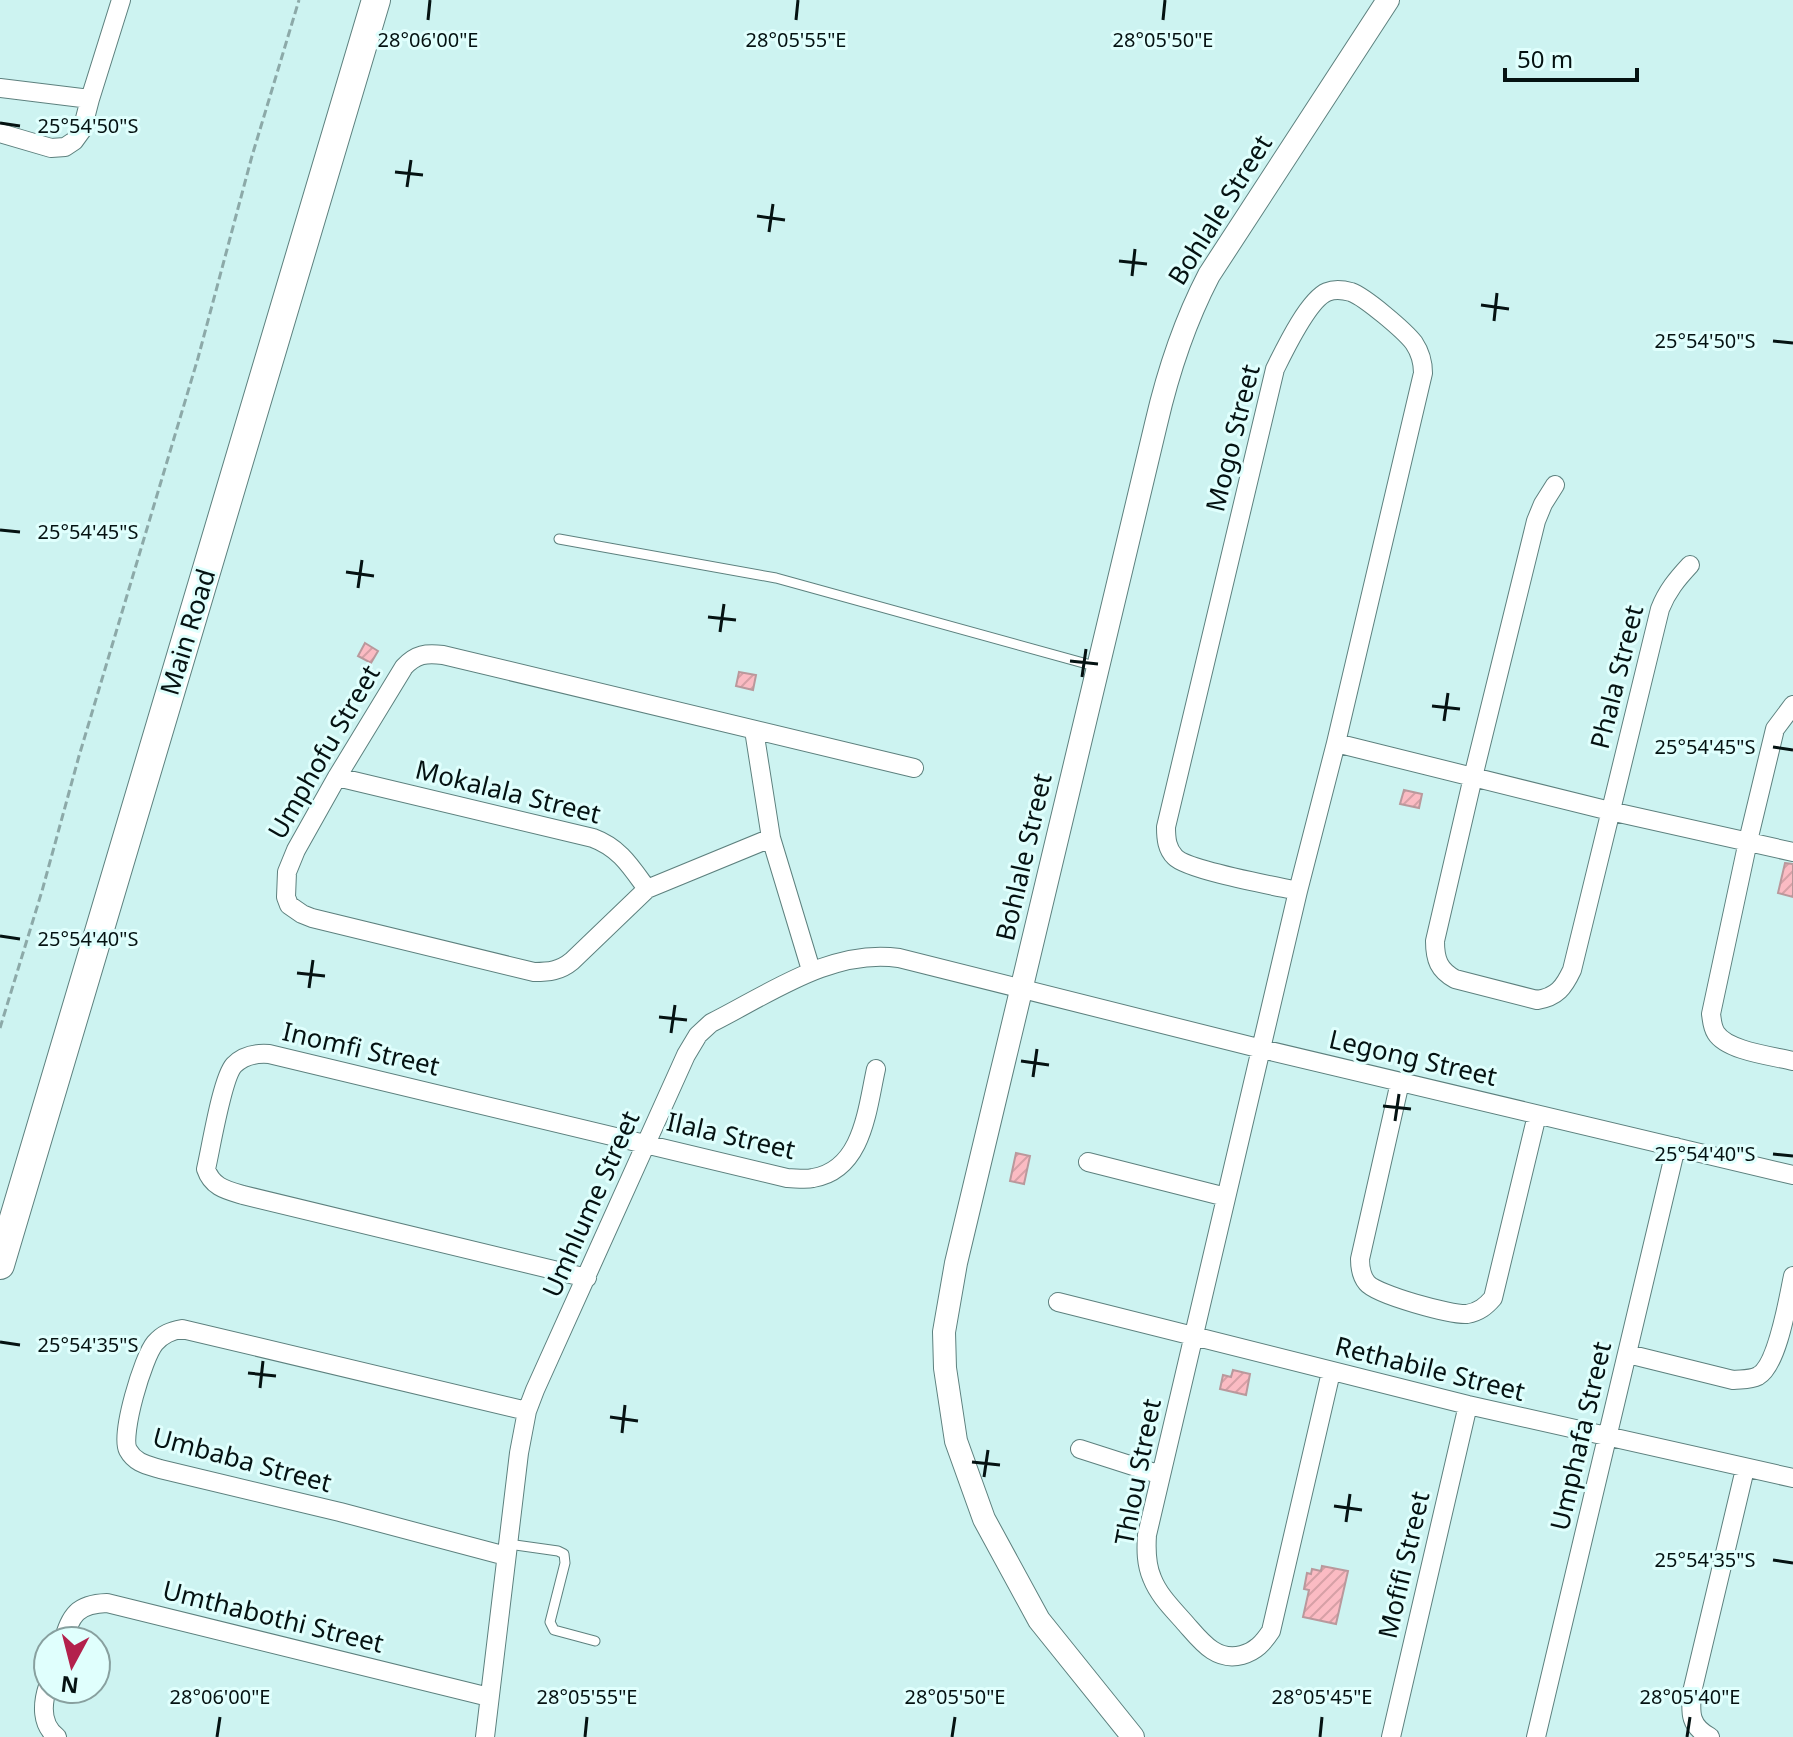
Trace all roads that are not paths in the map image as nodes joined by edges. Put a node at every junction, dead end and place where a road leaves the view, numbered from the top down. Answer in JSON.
{"nodes":[{"id":1,"x":121,"y":0,"type":"edge"},
{"id":2,"x":376,"y":0,"type":"edge"},
{"id":3,"x":1388,"y":0,"type":"edge"},
{"id":4,"x":0,"y":88,"type":"edge"},
{"id":5,"x":90,"y":99,"type":"junction"},
{"id":6,"x":0,"y":133,"type":"edge"},
{"id":7,"x":1555,"y":485,"type":"dead end"},
{"id":8,"x":559,"y":539,"type":"dead end"},
{"id":9,"x":1690,"y":565,"type":"dead end"},
{"id":10,"x":1098,"y":667,"type":"junction"},
{"id":11,"x":1793,"y":705,"type":"edge"},
{"id":12,"x":754,"y":730,"type":"junction"},
{"id":13,"x":1336,"y":743,"type":"junction"},
{"id":14,"x":914,"y":768,"type":"dead end"},
{"id":15,"x":337,"y":777,"type":"junction"},
{"id":16,"x":1473,"y":777,"type":"junction"},
{"id":17,"x":1610,"y":811,"type":"junction"},
{"id":18,"x":771,"y":838,"type":"junction"},
{"id":19,"x":1748,"y":841,"type":"junction"},
{"id":20,"x":1793,"y":852,"type":"edge"},
{"id":21,"x":647,"y":889,"type":"junction"},
{"id":22,"x":1298,"y":891,"type":"junction"},
{"id":23,"x":811,"y":970,"type":"junction"},
{"id":24,"x":1021,"y":989,"type":"junction"},
{"id":25,"x":1262,"y":1049,"type":"junction"},
{"id":26,"x":1793,"y":1061,"type":"edge"},
{"id":27,"x":876,"y":1069,"type":"dead end"},
{"id":28,"x":1400,"y":1082,"type":"junction"},
{"id":29,"x":1537,"y":1115,"type":"junction"},
{"id":30,"x":647,"y":1144,"type":"junction"},
{"id":31,"x":1676,"y":1147,"type":"junction"},
{"id":32,"x":1088,"y":1162,"type":"dead end"},
{"id":33,"x":1793,"y":1175,"type":"edge"},
{"id":34,"x":1226,"y":1197,"type":"junction"},
{"id":35,"x":0,"y":1265,"type":"edge"},
{"id":36,"x":1793,"y":1276,"type":"edge"},
{"id":37,"x":587,"y":1278,"type":"junction"},
{"id":38,"x":1058,"y":1302,"type":"dead end"},
{"id":39,"x":1194,"y":1337,"type":"junction"},
{"id":40,"x":1628,"y":1354,"type":"junction"},
{"id":41,"x":1331,"y":1372,"type":"junction"},
{"id":42,"x":1468,"y":1405,"type":"junction"},
{"id":43,"x":527,"y":1411,"type":"junction"},
{"id":44,"x":1608,"y":1438,"type":"junction"},
{"id":45,"x":1080,"y":1449,"type":"dead end"},
{"id":46,"x":1745,"y":1469,"type":"junction"},
{"id":47,"x":1161,"y":1475,"type":"junction"},
{"id":48,"x":1793,"y":1478,"type":"edge"},
{"id":49,"x":507,"y":1550,"type":"junction"},
{"id":50,"x":68,"y":1625,"type":"edge"},
{"id":51,"x":595,"y":1641,"type":"dead end"},
{"id":52,"x":489,"y":1697,"type":"junction"},
{"id":53,"x":45,"y":1705,"type":"edge"},
{"id":54,"x":57,"y":1737,"type":"edge"},
{"id":55,"x":485,"y":1737,"type":"edge"},
{"id":56,"x":1133,"y":1737,"type":"edge"},
{"id":57,"x":1391,"y":1737,"type":"edge"},
{"id":58,"x":1536,"y":1737,"type":"edge"},
{"id":59,"x":1710,"y":1737,"type":"edge"}],
"edges":[{"from":1,"to":5,"type":"street"},
{"from":2,"to":35,"type":"main road","name":"Main Road"},
{"from":3,"to":10,"type":"street","name":"Bohlale Street"},
{"from":4,"to":5,"type":"street"},
{"from":5,"to":6,"type":"street"},
{"from":7,"to":16,"type":"street"},
{"from":8,"to":10,"type":"lane"},
{"from":9,"to":17,"type":"street","name":"Phala Street"},
{"from":10,"to":24,"type":"street","name":"Bohlale Street"},
{"from":11,"to":19,"type":"street"},
{"from":12,"to":14,"type":"street","name":"Umphofu Street"},
{"from":12,"to":15,"type":"street","name":"Umphofu Street"},
{"from":12,"to":18,"type":"street"},
{"from":13,"to":16,"type":"street"},
{"from":13,"to":22,"type":"street","name":"Mogo Street"},
{"from":13,"to":22,"type":"street","name":"Mogo Street"},
{"from":15,"to":21,"type":"street","name":"Mokalala Street"},
{"from":15,"to":21,"type":"street","name":"Umphofu Street"},
{"from":16,"to":17,"type":"street"},
{"from":16,"to":17,"type":"street","name":"Phala Street"},
{"from":17,"to":19,"type":"street"},
{"from":18,"to":21,"type":"street","name":"Umphofu Street"},
{"from":18,"to":23,"type":"street"},
{"from":19,"to":20,"type":"street"},
{"from":19,"to":26,"type":"street"},
{"from":22,"to":25,"type":"street","name":"Mogo Street"},
{"from":23,"to":24,"type":"street","name":"Umhlume Street"},
{"from":23,"to":30,"type":"street","name":"Umhlume Street"},
{"from":24,"to":25,"type":"street","name":"Legong Street"},
{"from":24,"to":56,"type":"street","name":"Bohlale Street"},
{"from":25,"to":28,"type":"street","name":"Legong Street"},
{"from":25,"to":34,"type":"street","name":"Thlou Street"},
{"from":27,"to":30,"type":"street","name":"Ilala Street"},
{"from":28,"to":29,"type":"street","name":"Legong Street"},
{"from":28,"to":29,"type":"street"},
{"from":29,"to":31,"type":"street","name":"Legong Street"},
{"from":30,"to":37,"type":"street","name":"Umhlume Street"},
{"from":30,"to":37,"type":"street","name":"Inomfi Street"},
{"from":31,"to":33,"type":"street","name":"Legong Street"},
{"from":31,"to":40,"type":"street","name":"Umphafa Street"},
{"from":32,"to":34,"type":"street"},
{"from":34,"to":39,"type":"street","name":"Thlou Street"},
{"from":36,"to":40,"type":"street"},
{"from":37,"to":43,"type":"street","name":"Umhlume Street"},
{"from":38,"to":39,"type":"street","name":"Rethabile Street"},
{"from":39,"to":41,"type":"street","name":"Rethabile Street"},
{"from":39,"to":47,"type":"street","name":"Thlou Street"},
{"from":40,"to":44,"type":"street","name":"Umphafa Street"},
{"from":41,"to":42,"type":"street","name":"Rethabile Street"},
{"from":41,"to":47,"type":"street","name":"Thlou Street"},
{"from":42,"to":44,"type":"street","name":"Rethabile Street"},
{"from":42,"to":57,"type":"street","name":"Mofifi Street"},
{"from":43,"to":49,"type":"street","name":"Umhlume Street"},
{"from":43,"to":49,"type":"street","name":"Umbaba Street"},
{"from":44,"to":46,"type":"street","name":"Rethabile Street"},
{"from":44,"to":58,"type":"street","name":"Umphafa Street"},
{"from":45,"to":47,"type":"street"},
{"from":46,"to":48,"type":"street","name":"Rethabile Street"},
{"from":46,"to":59,"type":"street"},
{"from":49,"to":51,"type":"lane"},
{"from":49,"to":52,"type":"street","name":"Umhlume Street"},
{"from":50,"to":52,"type":"street","name":"Umthabothi Street"},
{"from":52,"to":55,"type":"street","name":"Umhlume Street"},
{"from":53,"to":54,"type":"street"}]}
